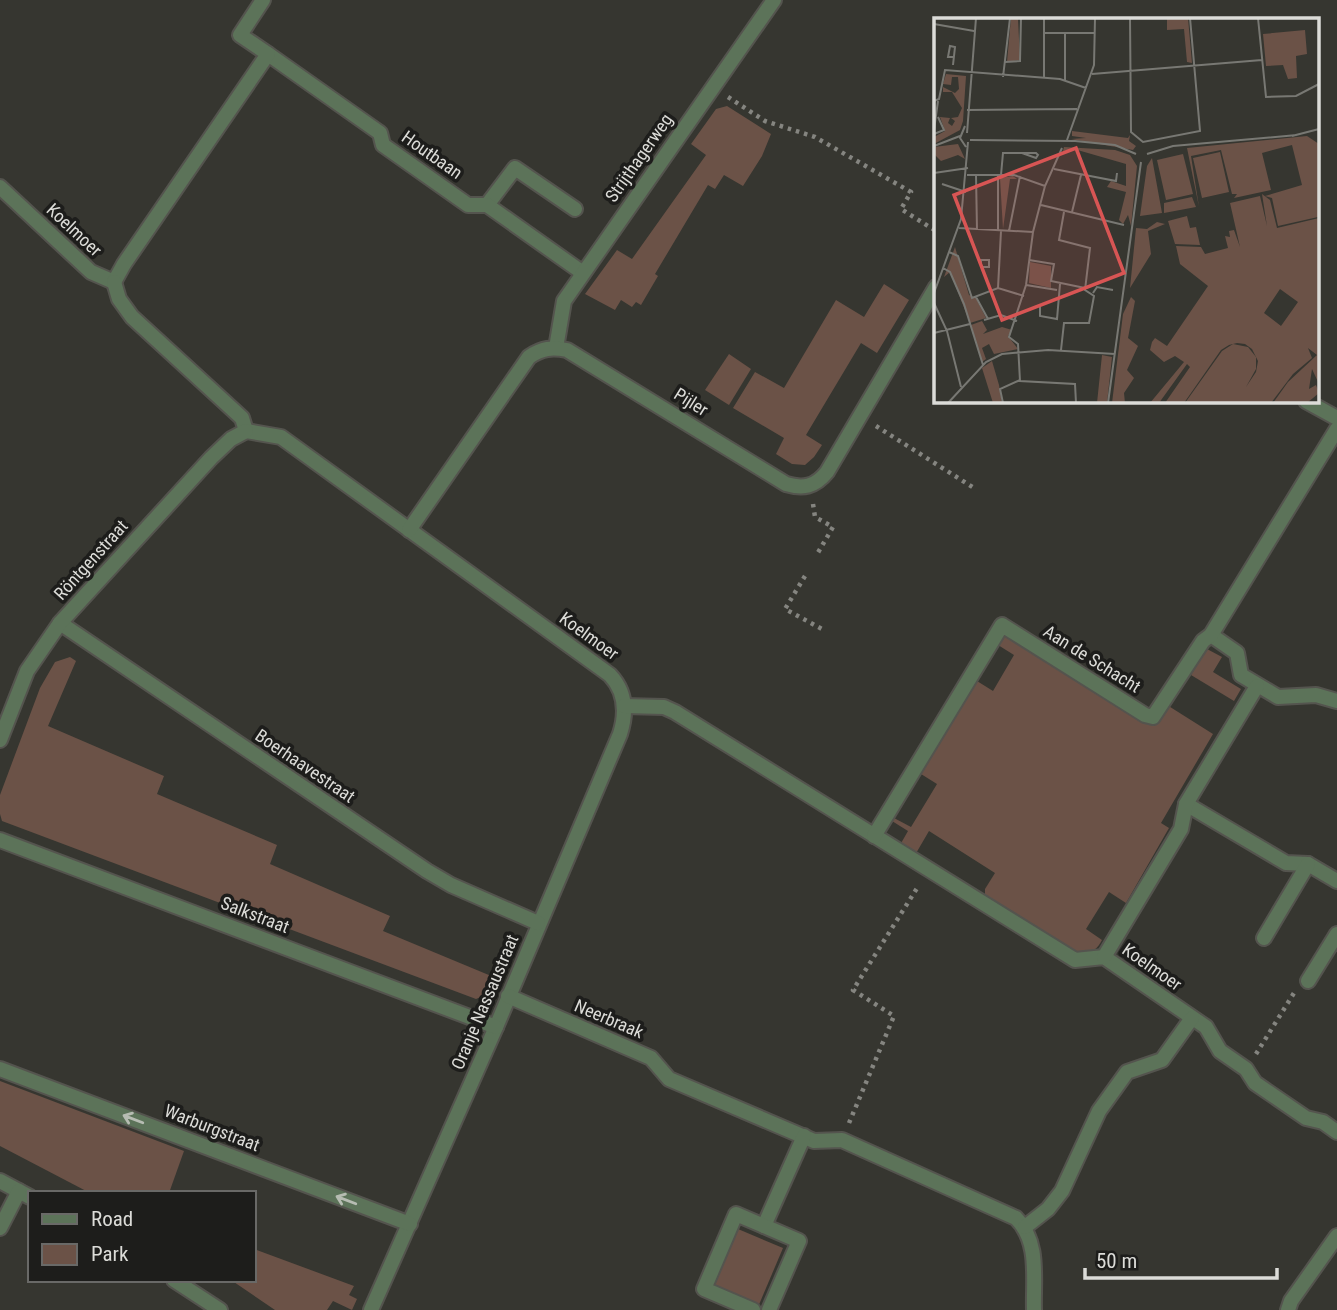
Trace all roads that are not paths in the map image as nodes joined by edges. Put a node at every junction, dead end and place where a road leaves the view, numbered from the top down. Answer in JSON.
{"nodes":[{"id":1,"x":774,"y":0,"type":"edge"},
{"id":2,"x":259,"y":1,"type":"edge"},
{"id":3,"x":268,"y":54,"type":"junction"},
{"id":4,"x":0,"y":187,"type":"edge"},
{"id":5,"x":487,"y":205,"type":"junction"},
{"id":6,"x":575,"y":209,"type":"dead end"},
{"id":7,"x":583,"y":273,"type":"junction"},
{"id":8,"x":114,"y":282,"type":"junction"},
{"id":9,"x":934,"y":290,"type":"edge"},
{"id":10,"x":556,"y":348,"type":"junction"},
{"id":11,"x":1308,"y":402,"type":"edge"},
{"id":12,"x":1337,"y":418,"type":"edge"},
{"id":13,"x":1337,"y":429,"type":"edge"},
{"id":14,"x":246,"y":431,"type":"junction"},
{"id":15,"x":409,"y":530,"type":"junction"},
{"id":16,"x":60,"y":623,"type":"junction"},
{"id":17,"x":1211,"y":635,"type":"junction"},
{"id":18,"x":1258,"y":686,"type":"junction"},
{"id":19,"x":1337,"y":701,"type":"edge"},
{"id":20,"x":624,"y":706,"type":"junction"},
{"id":21,"x":0,"y":740,"type":"edge"},
{"id":22,"x":1186,"y":804,"type":"junction"},
{"id":23,"x":874,"y":836,"type":"junction"},
{"id":24,"x":0,"y":840,"type":"edge"},
{"id":25,"x":1308,"y":864,"type":"junction"},
{"id":26,"x":1337,"y":881,"type":"edge"},
{"id":27,"x":538,"y":923,"type":"junction"},
{"id":28,"x":1337,"y":934,"type":"edge"},
{"id":29,"x":1264,"y":938,"type":"dead end"},
{"id":30,"x":1104,"y":957,"type":"junction"},
{"id":31,"x":1308,"y":981,"type":"road end"},
{"id":32,"x":508,"y":996,"type":"junction"},
{"id":33,"x":1192,"y":1018,"type":"junction"},
{"id":34,"x":496,"y":1027,"type":"junction"},
{"id":35,"x":0,"y":1069,"type":"edge"},
{"id":36,"x":1337,"y":1132,"type":"edge"},
{"id":37,"x":804,"y":1136,"type":"junction"},
{"id":38,"x":0,"y":1181,"type":"edge"},
{"id":39,"x":24,"y":1194,"type":"edge"},
{"id":40,"x":410,"y":1224,"type":"junction"},
{"id":41,"x":764,"y":1226,"type":"junction"},
{"id":42,"x":1025,"y":1227,"type":"junction"},
{"id":43,"x":0,"y":1228,"type":"edge"},
{"id":44,"x":1337,"y":1236,"type":"edge"},
{"id":45,"x":177,"y":1282,"type":"edge"},
{"id":46,"x":220,"y":1310,"type":"edge"},
{"id":47,"x":371,"y":1310,"type":"edge"},
{"id":48,"x":753,"y":1310,"type":"edge"},
{"id":49,"x":769,"y":1310,"type":"edge"},
{"id":50,"x":1034,"y":1310,"type":"edge"},
{"id":51,"x":1288,"y":1310,"type":"edge"}],
"edges":[{"from":1,"to":7,"type":"street","name":"Strijthagerweg"},
{"from":2,"to":3,"type":"street","name":"Houtbaan"},
{"from":3,"to":5,"type":"street","name":"Houtbaan"},
{"from":3,"to":8,"type":"street"},
{"from":4,"to":8,"type":"street","name":"Koelmoer"},
{"from":5,"to":6,"type":"street"},
{"from":5,"to":7,"type":"street","name":"Houtbaan"},
{"from":7,"to":10,"type":"street","name":"Strijthagerweg"},
{"from":8,"to":14,"type":"street"},
{"from":9,"to":10,"type":"street","name":"Pijler"},
{"from":10,"to":15,"type":"street"},
{"from":11,"to":12,"type":"street"},
{"from":13,"to":17,"type":"street","name":"Aan de Schacht"},
{"from":14,"to":15,"type":"street","name":"Koelmoer"},
{"from":14,"to":16,"type":"street","name":"Röntgenstraat"},
{"from":15,"to":20,"type":"street","name":"Koelmoer"},
{"from":16,"to":21,"type":"street","name":"Röntgenstraat"},
{"from":16,"to":27,"type":"street","name":"Boerhaavestraat"},
{"from":17,"to":18,"type":"street"},
{"from":17,"to":23,"type":"street","name":"Aan de Schacht"},
{"from":18,"to":19,"type":"street"},
{"from":18,"to":22,"type":"street"},
{"from":20,"to":23,"type":"street","name":"Koelmoer"},
{"from":20,"to":27,"type":"street","name":"Oranje Nassaustraat"},
{"from":22,"to":25,"type":"street"},
{"from":22,"to":30,"type":"street"},
{"from":23,"to":30,"type":"street","name":"Koelmoer"},
{"from":24,"to":34,"type":"street","name":"Salkstraat"},
{"from":25,"to":26,"type":"street"},
{"from":25,"to":29,"type":"street"},
{"from":27,"to":32,"type":"street","name":"Oranje Nassaustraat"},
{"from":28,"to":31,"type":"street"},
{"from":30,"to":33,"type":"street","name":"Koelmoer"},
{"from":32,"to":34,"type":"street","name":"Oranje Nassaustraat"},
{"from":32,"to":37,"type":"street","name":"Neerbraak"},
{"from":33,"to":36,"type":"street","name":"Koelmoer"},
{"from":33,"to":42,"type":"street"},
{"from":34,"to":40,"type":"street","name":"Oranje Nassaustraat"},
{"from":40,"to":35,"type":"street","name":"Warburgstraat","one_way":true},
{"from":37,"to":41,"type":"street"},
{"from":37,"to":42,"type":"street","name":"Neerbraak"},
{"from":38,"to":39,"type":"street"},
{"from":39,"to":43,"type":"street"},
{"from":40,"to":47,"type":"street","name":"Oranje Nassaustraat"},
{"from":41,"to":48,"type":"street"},
{"from":41,"to":49,"type":"street"},
{"from":42,"to":50,"type":"street"},
{"from":44,"to":51,"type":"street"},
{"from":45,"to":46,"type":"street"}]}
